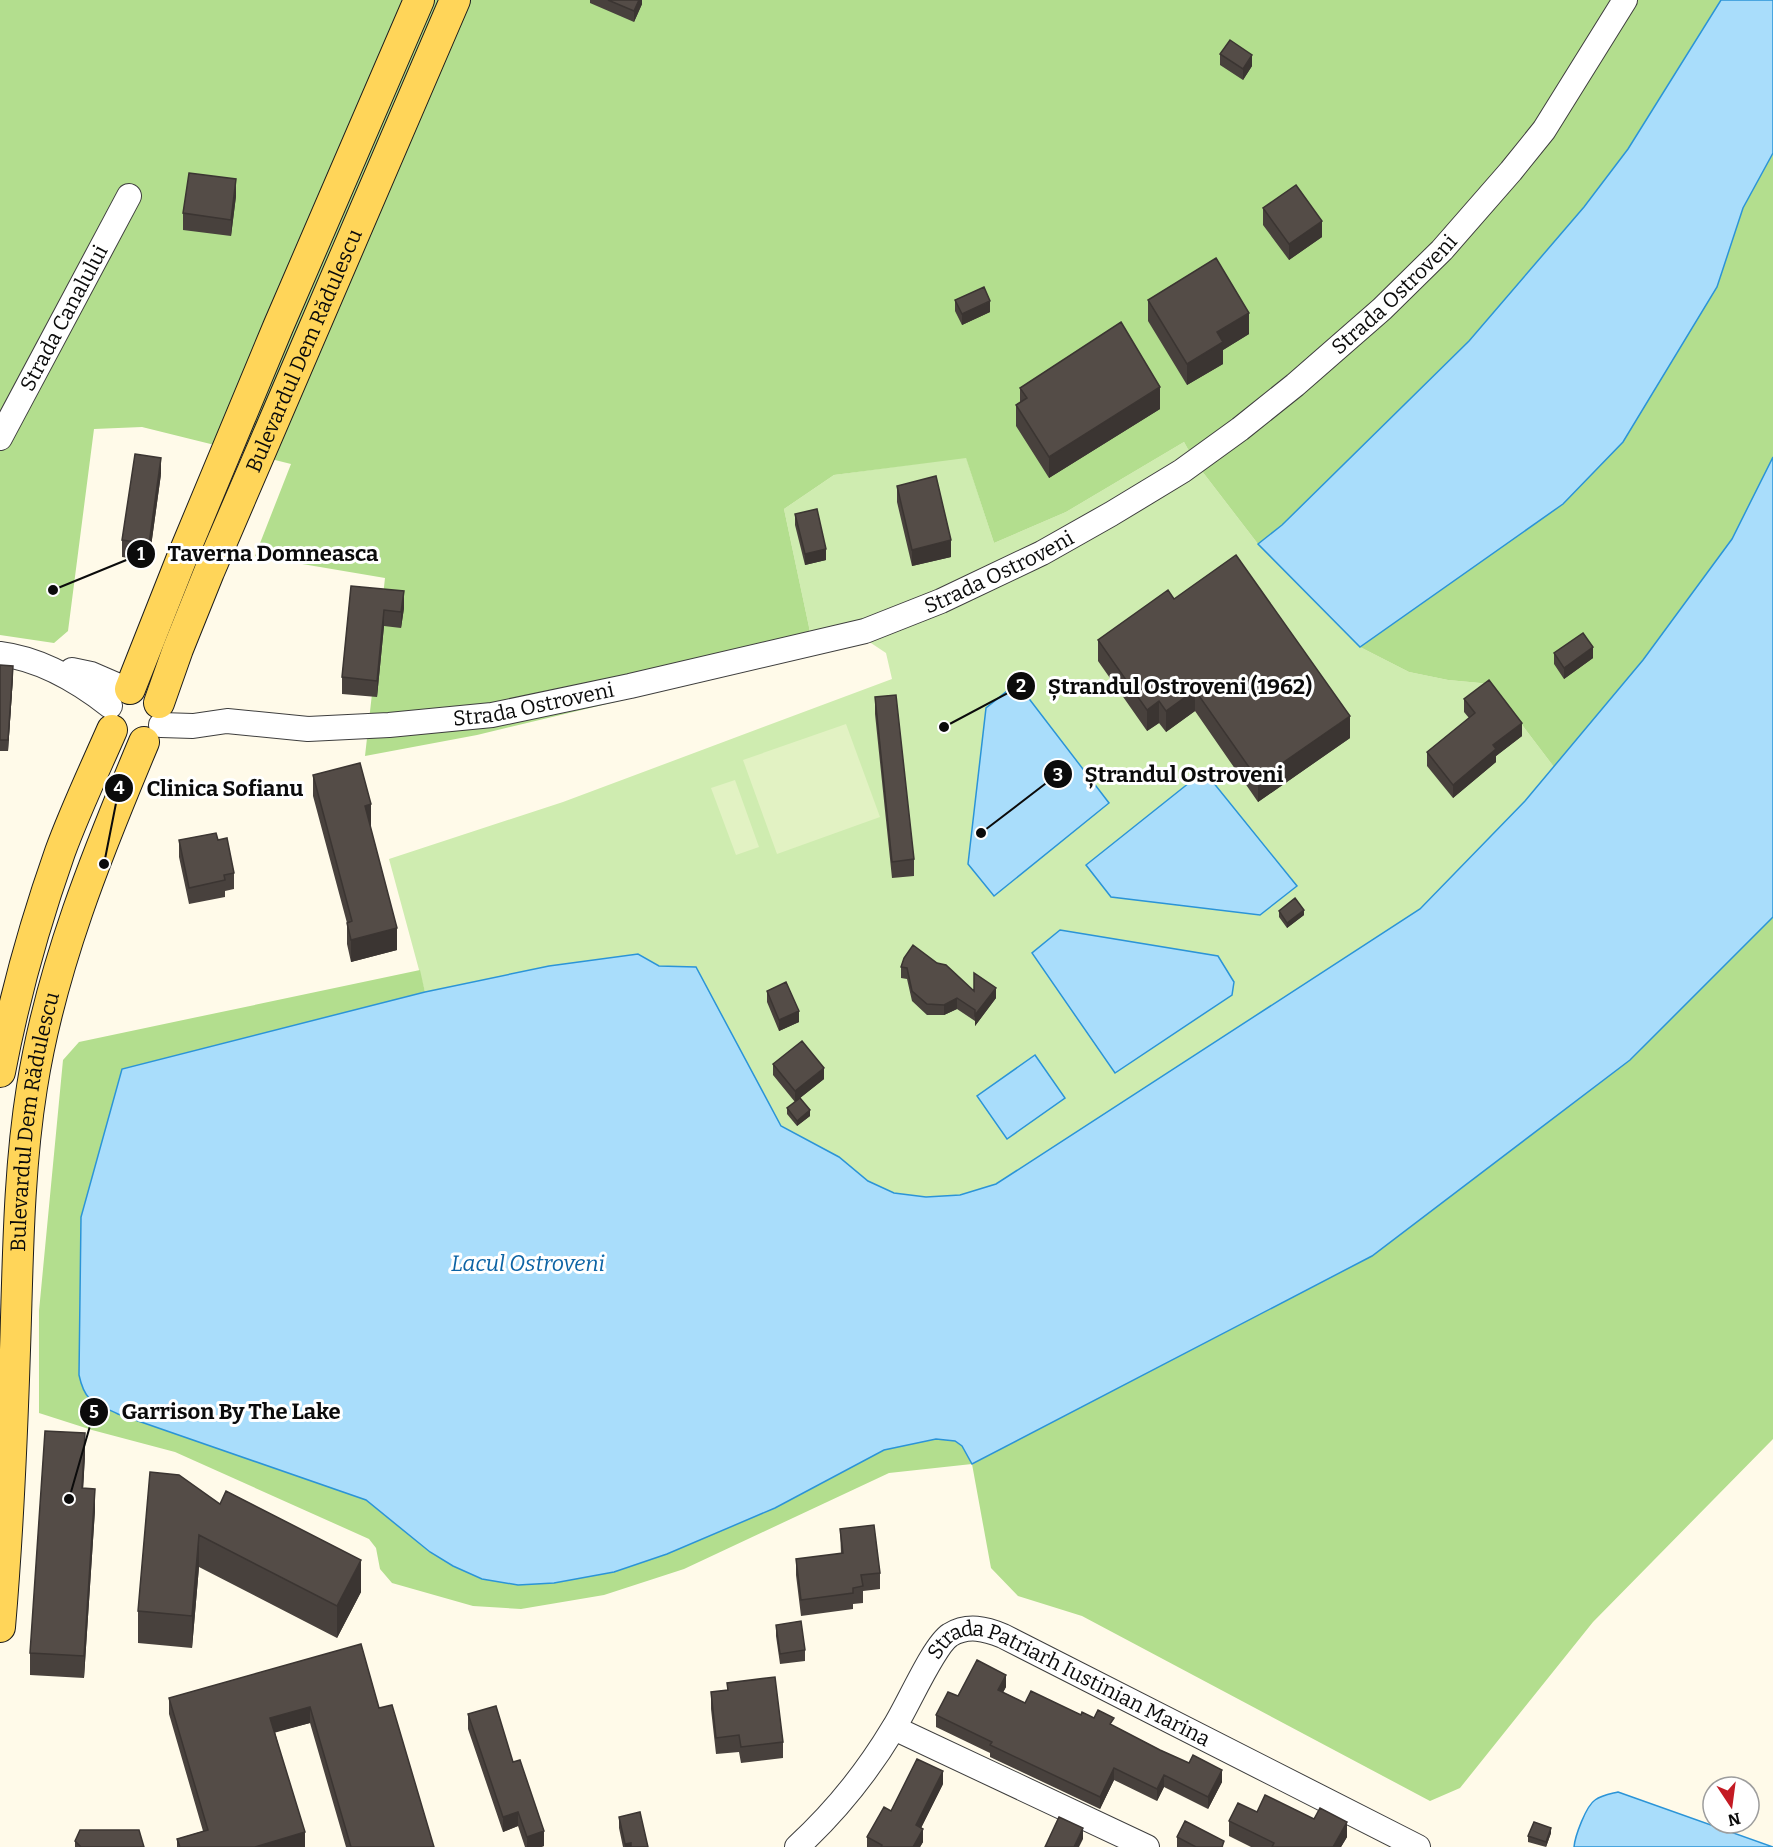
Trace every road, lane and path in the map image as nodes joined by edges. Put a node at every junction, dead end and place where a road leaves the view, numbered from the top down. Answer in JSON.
{"nodes":[{"id":1,"x":420,"y":0,"type":"edge"},
{"id":2,"x":455,"y":0,"type":"edge"},
{"id":3,"x":1625,"y":0,"type":"edge"},
{"id":4,"x":129,"y":196,"type":"dead end"},
{"id":5,"x":0,"y":438,"type":"edge"},
{"id":6,"x":0,"y":654,"type":"edge"},
{"id":7,"x":120,"y":704,"type":"junction"},
{"id":8,"x":156,"y":719,"type":"junction"},
{"id":9,"x":0,"y":1072,"type":"edge"},
{"id":10,"x":0,"y":1627,"type":"edge"},
{"id":11,"x":894,"y":1728,"type":"junction"},
{"id":12,"x":797,"y":1847,"type":"edge"},
{"id":13,"x":1147,"y":1847,"type":"edge"},
{"id":14,"x":1418,"y":1847,"type":"edge"}],
"edges":[{"from":1,"to":7,"type":"main road","name":"Bulevardul Dem Rădulescu"},
{"from":2,"to":8,"type":"main road","name":"Bulevardul Dem Rădulescu"},
{"from":3,"to":8,"type":"street","name":"Strada Ostroveni"},
{"from":4,"to":5,"type":"street","name":"Strada Canalului"},
{"from":6,"to":7,"type":"street"},
{"from":7,"to":8,"type":"main road"},
{"from":7,"to":8,"type":"main road"},
{"from":7,"to":9,"type":"main road","name":"Bulevardul Dem Rădulescu"},
{"from":8,"to":10,"type":"main road","name":"Bulevardul Dem Rădulescu"},
{"from":11,"to":12,"type":"street","name":"Strada Patriarh Iustinian Marina"},
{"from":11,"to":13,"type":"street"},
{"from":11,"to":14,"type":"street","name":"Strada Patriarh Iustinian Marina"}]}
